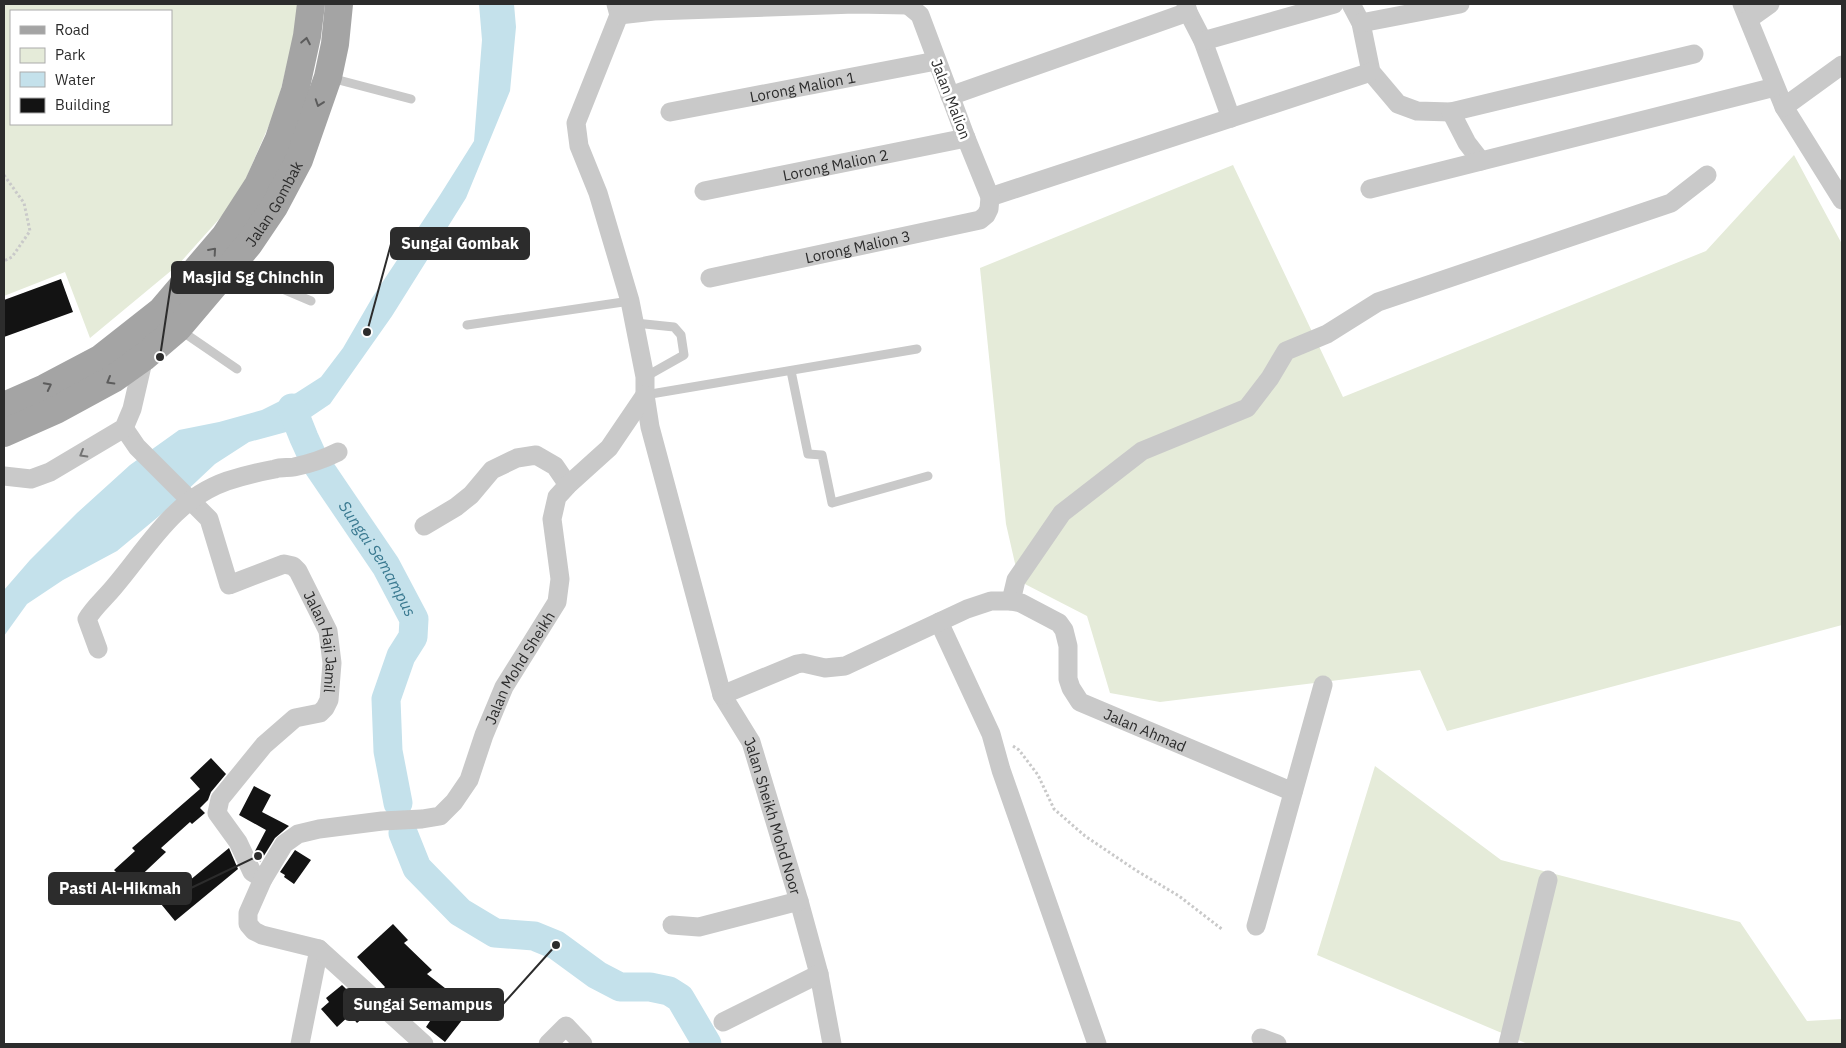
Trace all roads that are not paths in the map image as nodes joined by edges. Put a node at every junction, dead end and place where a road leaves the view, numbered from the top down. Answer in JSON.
{"nodes":[{"id":1,"x":311,"y":4,"type":"edge"},
{"id":2,"x":339,"y":4,"type":"edge"},
{"id":3,"x":909,"y":4,"type":"edge"},
{"id":4,"x":1334,"y":4,"type":"edge"},
{"id":5,"x":1351,"y":4,"type":"edge"},
{"id":6,"x":1460,"y":4,"type":"edge"},
{"id":7,"x":1770,"y":4,"type":"edge"},
{"id":8,"x":1187,"y":8,"type":"edge"},
{"id":9,"x":618,"y":10,"type":"edge"},
{"id":10,"x":1746,"y":11,"type":"edge"},
{"id":11,"x":1361,"y":23,"type":"junction"},
{"id":12,"x":1203,"y":41,"type":"junction"},
{"id":13,"x":1694,"y":54,"type":"dead end"},
{"id":14,"x":936,"y":61,"type":"junction"},
{"id":15,"x":1842,"y":65,"type":"edge"},
{"id":16,"x":1371,"y":72,"type":"junction"},
{"id":17,"x":328,"y":77,"type":"junction"},
{"id":18,"x":1775,"y":87,"type":"junction"},
{"id":19,"x":950,"y":96,"type":"junction"},
{"id":20,"x":411,"y":99,"type":"dead end"},
{"id":21,"x":1784,"y":107,"type":"junction"},
{"id":22,"x":670,"y":112,"type":"dead end"},
{"id":23,"x":1451,"y":112,"type":"junction"},
{"id":24,"x":1231,"y":118,"type":"junction"},
{"id":25,"x":966,"y":138,"type":"junction"},
{"id":26,"x":1481,"y":161,"type":"junction"},
{"id":27,"x":1707,"y":175,"type":"dead end"},
{"id":28,"x":1370,"y":189,"type":"dead end"},
{"id":29,"x":1839,"y":190,"type":"edge"},
{"id":30,"x":704,"y":191,"type":"dead end"},
{"id":31,"x":990,"y":197,"type":"junction"},
{"id":32,"x":231,"y":267,"type":"junction"},
{"id":33,"x":710,"y":278,"type":"dead end"},
{"id":34,"x":311,"y":301,"type":"dead end"},
{"id":35,"x":630,"y":301,"type":"junction"},
{"id":36,"x":635,"y":323,"type":"junction"},
{"id":37,"x":467,"y":324,"type":"dead end"},
{"id":38,"x":178,"y":328,"type":"junction"},
{"id":39,"x":917,"y":349,"type":"dead end"},
{"id":40,"x":144,"y":357,"type":"junction"},
{"id":41,"x":237,"y":370,"type":"dead end"},
{"id":42,"x":791,"y":371,"type":"junction"},
{"id":43,"x":645,"y":386,"type":"junction"},
{"id":44,"x":4,"y":406,"type":"edge"},
{"id":45,"x":124,"y":428,"type":"junction"},
{"id":46,"x":4,"y":433,"type":"edge"},
{"id":47,"x":332,"y":455,"type":"dead end"},
{"id":48,"x":4,"y":476,"type":"edge"},
{"id":49,"x":928,"y":476,"type":"dead end"},
{"id":50,"x":568,"y":485,"type":"junction"},
{"id":51,"x":190,"y":499,"type":"junction"},
{"id":52,"x":424,"y":526,"type":"dead end"},
{"id":53,"x":1010,"y":601,"type":"junction"},
{"id":54,"x":939,"y":622,"type":"junction"},
{"id":55,"x":98,"y":650,"type":"dead end"},
{"id":56,"x":1323,"y":685,"type":"dead end"},
{"id":57,"x":722,"y":695,"type":"junction"},
{"id":58,"x":1293,"y":792,"type":"junction"},
{"id":59,"x":263,"y":879,"type":"junction"},
{"id":60,"x":1548,"y":880,"type":"dead end"},
{"id":61,"x":799,"y":901,"type":"junction"},
{"id":62,"x":672,"y":925,"type":"dead end"},
{"id":63,"x":1256,"y":926,"type":"dead end"},
{"id":64,"x":320,"y":950,"type":"junction"},
{"id":65,"x":819,"y":974,"type":"junction"},
{"id":66,"x":723,"y":1022,"type":"dead end"},
{"id":67,"x":300,"y":1044,"type":"edge"},
{"id":68,"x":424,"y":1044,"type":"edge"},
{"id":69,"x":548,"y":1044,"type":"edge"},
{"id":70,"x":583,"y":1044,"type":"edge"},
{"id":71,"x":832,"y":1044,"type":"edge"},
{"id":72,"x":1097,"y":1044,"type":"edge"},
{"id":73,"x":1508,"y":1044,"type":"edge"}],
"edges":[{"from":44,"to":1,"type":"main road","name":"Jalan Gombak","one_way":true},
{"from":2,"to":17,"type":"main road","name":"Jalan Gombak"},
{"from":3,"to":9,"type":"street"},
{"from":3,"to":14,"type":"street","name":"Jalan Malion"},
{"from":4,"to":12,"type":"street"},
{"from":5,"to":11,"type":"street"},
{"from":6,"to":11,"type":"street"},
{"from":7,"to":10,"type":"street"},
{"from":8,"to":12,"type":"street"},
{"from":8,"to":19,"type":"street"},
{"from":9,"to":35,"type":"street","name":"Jalan Sheikh Mohd Noor"},
{"from":10,"to":18,"type":"street"},
{"from":11,"to":16,"type":"street"},
{"from":12,"to":24,"type":"street"},
{"from":13,"to":23,"type":"street"},
{"from":14,"to":19,"type":"street","name":"Jalan Malion"},
{"from":14,"to":22,"type":"street","name":"Lorong Malion 1"},
{"from":15,"to":21,"type":"street"},
{"from":16,"to":23,"type":"street"},
{"from":16,"to":24,"type":"street"},
{"from":17,"to":20,"type":"lane"},
{"from":17,"to":32,"type":"main road","name":"Jalan Gombak","one_way":true},
{"from":18,"to":21,"type":"street"},
{"from":18,"to":26,"type":"street"},
{"from":19,"to":25,"type":"street","name":"Jalan Malion"},
{"from":21,"to":29,"type":"street"},
{"from":23,"to":26,"type":"street"},
{"from":24,"to":31,"type":"street"},
{"from":25,"to":30,"type":"street","name":"Lorong Malion 2"},
{"from":25,"to":31,"type":"street","name":"Jalan Malion"},
{"from":26,"to":28,"type":"street"},
{"from":27,"to":53,"type":"street"},
{"from":31,"to":33,"type":"street","name":"Lorong Malion 3"},
{"from":32,"to":34,"type":"lane"},
{"from":32,"to":38,"type":"main road","name":"Jalan Gombak"},
{"from":35,"to":36,"type":"street","name":"Jalan Sheikh Mohd Noor"},
{"from":35,"to":37,"type":"lane"},
{"from":36,"to":43,"type":"street","name":"Jalan Sheikh Mohd Noor"},
{"from":36,"to":43,"type":"lane"},
{"from":38,"to":40,"type":"main road","name":"Jalan Gombak"},
{"from":38,"to":41,"type":"lane"},
{"from":39,"to":42,"type":"lane"},
{"from":40,"to":45,"type":"street"},
{"from":40,"to":46,"type":"main road","name":"Jalan Gombak","one_way":true},
{"from":42,"to":43,"type":"lane"},
{"from":42,"to":49,"type":"lane"},
{"from":43,"to":50,"type":"street","name":"Jalan Mohd Sheikh"},
{"from":43,"to":57,"type":"street","name":"Jalan Sheikh Mohd Noor"},
{"from":45,"to":48,"type":"street","one_way":true},
{"from":45,"to":51,"type":"street"},
{"from":47,"to":51,"type":"street"},
{"from":50,"to":52,"type":"street"},
{"from":50,"to":59,"type":"street","name":"Jalan Mohd Sheikh"},
{"from":51,"to":55,"type":"street"},
{"from":51,"to":59,"type":"street","name":"Jalan Haji Jamil"},
{"from":53,"to":54,"type":"street"},
{"from":53,"to":58,"type":"street","name":"Jalan Ahmad"},
{"from":54,"to":57,"type":"street"},
{"from":54,"to":72,"type":"street"},
{"from":56,"to":58,"type":"street"},
{"from":57,"to":61,"type":"street","name":"Jalan Sheikh Mohd Noor"},
{"from":58,"to":63,"type":"street"},
{"from":59,"to":64,"type":"street","name":"Jalan Mohd Sheikh"},
{"from":60,"to":73,"type":"street"},
{"from":61,"to":62,"type":"street"},
{"from":61,"to":65,"type":"street","name":"Jalan Sheikh Mohd Noor"},
{"from":64,"to":67,"type":"street"},
{"from":64,"to":68,"type":"street"},
{"from":65,"to":66,"type":"street"},
{"from":65,"to":71,"type":"street","name":"Jalan Sheikh Mohd Noor"},
{"from":69,"to":70,"type":"street"}]}
